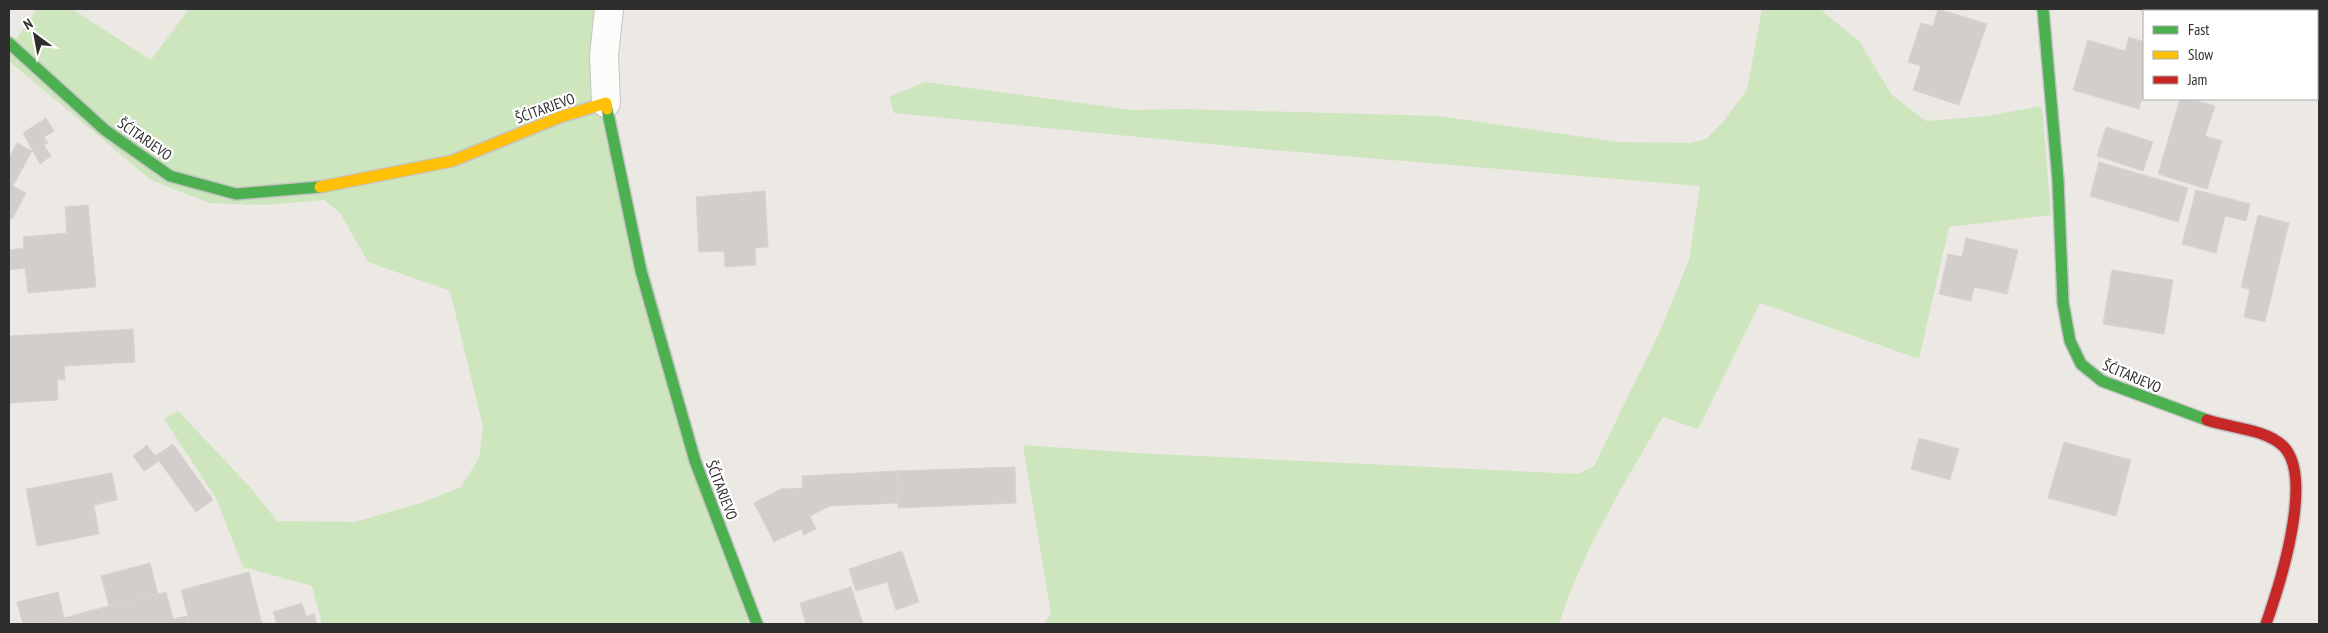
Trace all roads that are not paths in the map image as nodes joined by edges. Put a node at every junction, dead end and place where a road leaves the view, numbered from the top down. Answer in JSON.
{"nodes":[{"id":1,"x":608,"y":9,"type":"edge"},
{"id":2,"x":2043,"y":9,"type":"edge"},
{"id":3,"x":9,"y":43,"type":"edge"},
{"id":4,"x":606,"y":103,"type":"junction"},
{"id":5,"x":757,"y":624,"type":"edge"},
{"id":6,"x":2266,"y":624,"type":"edge"}],
"edges":[{"from":1,"to":4,"type":"street"},
{"from":2,"to":6,"type":"street","name":"ŠĆITARJEVO"},
{"from":3,"to":4,"type":"street","name":"ŠĆITARJEVO"},
{"from":4,"to":5,"type":"street","name":"ŠĆITARJEVO"}]}
